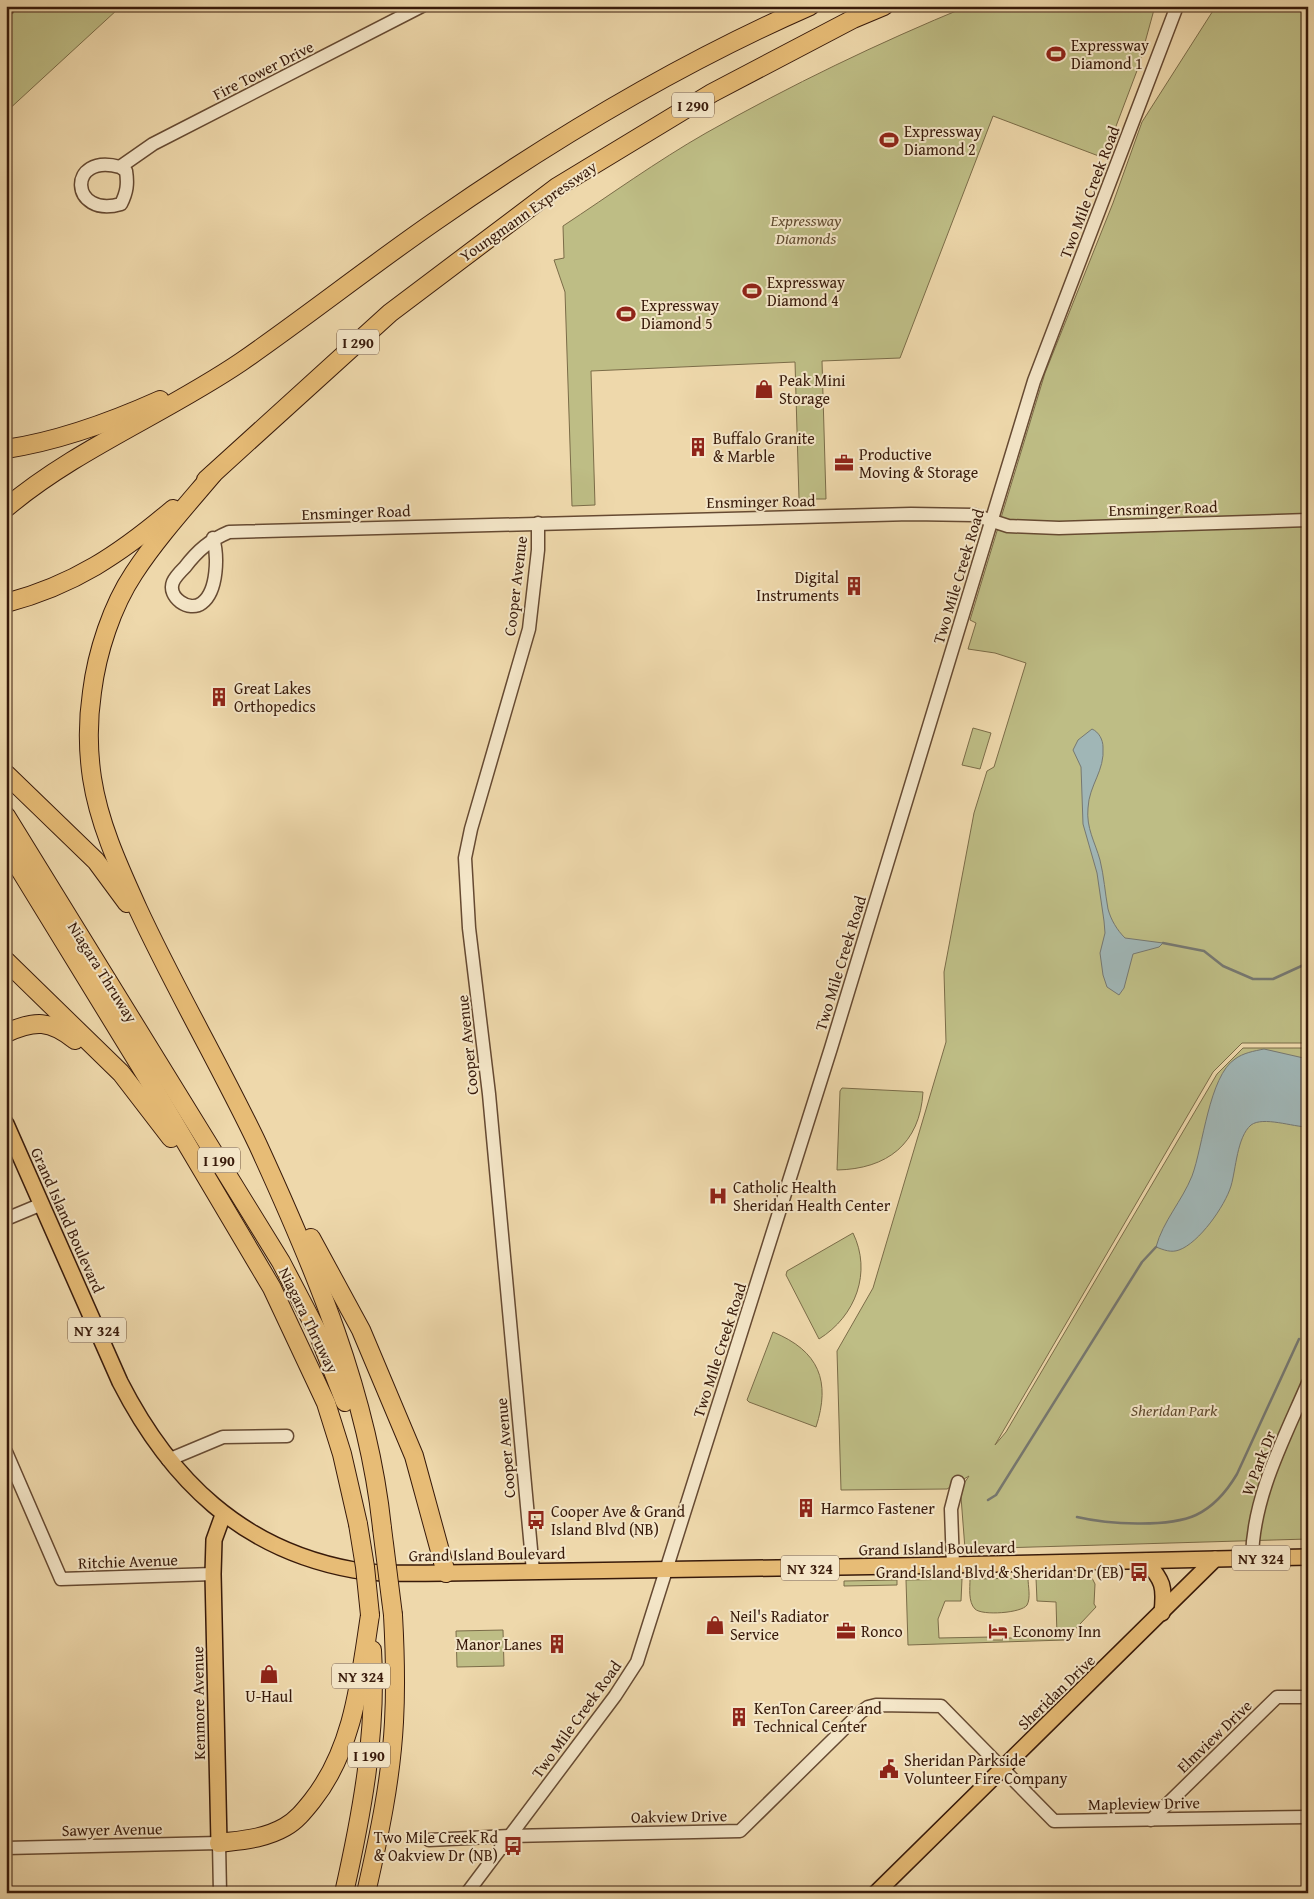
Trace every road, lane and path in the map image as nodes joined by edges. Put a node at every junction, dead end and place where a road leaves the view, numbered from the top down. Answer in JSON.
{"nodes":[{"id":1,"x":422,"y":6,"type":"edge"},
{"id":2,"x":810,"y":6,"type":"edge"},
{"id":3,"x":884,"y":6,"type":"edge"},
{"id":4,"x":1177,"y":6,"type":"edge"},
{"id":5,"x":120,"y":167,"type":"dead end"},
{"id":6,"x":200,"y":387,"type":"junction"},
{"id":7,"x":6,"y":449,"type":"edge"},
{"id":8,"x":213,"y":474,"type":"junction"},
{"id":9,"x":6,"y":508,"type":"edge"},
{"id":10,"x":992,"y":520,"type":"junction"},
{"id":11,"x":1308,"y":520,"type":"edge"},
{"id":12,"x":538,"y":523,"type":"junction"},
{"id":13,"x":213,"y":538,"type":"junction"},
{"id":14,"x":6,"y":603,"type":"edge"},
{"id":15,"x":6,"y":774,"type":"edge"},
{"id":16,"x":6,"y":816,"type":"edge"},
{"id":17,"x":6,"y":847,"type":"edge"},
{"id":18,"x":157,"y":950,"type":"junction"},
{"id":19,"x":6,"y":961,"type":"edge"},
{"id":20,"x":8,"y":1033,"type":"edge"},
{"id":21,"x":111,"y":1063,"type":"junction"},
{"id":22,"x":6,"y":1124,"type":"edge"},
{"id":23,"x":258,"y":1145,"type":"junction"},
{"id":24,"x":42,"y":1204,"type":"junction"},
{"id":25,"x":6,"y":1219,"type":"edge"},
{"id":26,"x":236,"y":1228,"type":"junction"},
{"id":27,"x":1308,"y":1383,"type":"edge"},
{"id":28,"x":287,"y":1436,"type":"dead end"},
{"id":29,"x":6,"y":1452,"type":"edge"},
{"id":30,"x":168,"y":1460,"type":"junction"},
{"id":31,"x":958,"y":1482,"type":"dead end"},
{"id":32,"x":223,"y":1514,"type":"junction"},
{"id":33,"x":382,"y":1528,"type":"junction"},
{"id":34,"x":1308,"y":1557,"type":"edge"},
{"id":35,"x":1252,"y":1558,"type":"junction"},
{"id":36,"x":1214,"y":1559,"type":"junction"},
{"id":37,"x":1146,"y":1561,"type":"junction"},
{"id":38,"x":953,"y":1565,"type":"junction"},
{"id":39,"x":666,"y":1570,"type":"junction"},
{"id":40,"x":533,"y":1571,"type":"junction"},
{"id":41,"x":446,"y":1573,"type":"junction"},
{"id":42,"x":213,"y":1574,"type":"junction"},
{"id":43,"x":1162,"y":1612,"type":"junction"},
{"id":44,"x":370,"y":1614,"type":"junction"},
{"id":45,"x":1308,"y":1697,"type":"edge"},
{"id":46,"x":1002,"y":1769,"type":"junction"},
{"id":47,"x":1308,"y":1817,"type":"edge"},
{"id":48,"x":1151,"y":1820,"type":"junction"},
{"id":49,"x":510,"y":1836,"type":"junction"},
{"id":50,"x":429,"y":1840,"type":"dead end"},
{"id":51,"x":219,"y":1843,"type":"junction"},
{"id":52,"x":6,"y":1848,"type":"edge"},
{"id":53,"x":220,"y":1893,"type":"edge"},
{"id":54,"x":344,"y":1893,"type":"edge"},
{"id":55,"x":366,"y":1893,"type":"edge"},
{"id":56,"x":467,"y":1893,"type":"edge"},
{"id":57,"x":876,"y":1893,"type":"edge"}],
"edges":[{"from":1,"to":5,"type":"street","name":"Fire Tower Drive"},
{"from":2,"to":6,"type":"highway","number":"I 290"},
{"from":3,"to":8,"type":"highway","name":"Youngmann Expressway","number":"I 290"},
{"from":4,"to":10,"type":"street","name":"Two Mile Creek Road"},
{"from":6,"to":7,"type":"highway"},
{"from":6,"to":9,"type":"highway"},
{"from":8,"to":14,"type":"highway"},
{"from":8,"to":18,"type":"highway"},
{"from":10,"to":11,"type":"street","name":"Ensminger Road"},
{"from":10,"to":12,"type":"street","name":"Ensminger Road"},
{"from":10,"to":39,"type":"street","name":"Two Mile Creek Road"},
{"from":12,"to":13,"type":"street","name":"Ensminger Road"},
{"from":12,"to":40,"type":"street","name":"Cooper Avenue"},
{"from":13,"to":13,"type":"street","name":"Ensminger Road"},
{"from":15,"to":18,"type":"highway"},
{"from":16,"to":33,"type":"highway","name":"Niagara Thruway","number":"I 190"},
{"from":17,"to":26,"type":"highway","name":"Niagara Thruway","number":"I 190"},
{"from":18,"to":23,"type":"highway"},
{"from":19,"to":21,"type":"highway"},
{"from":20,"to":21,"type":"highway"},
{"from":21,"to":26,"type":"highway"},
{"from":22,"to":24,"type":"main road","name":"Grand Island Boulevard","number":"NY 324"},
{"from":23,"to":33,"type":"highway"},
{"from":23,"to":41,"type":"highway"},
{"from":24,"to":25,"type":"street"},
{"from":24,"to":30,"type":"main road","name":"Grand Island Boulevard","number":"NY 324"},
{"from":26,"to":44,"type":"highway","name":"Niagara Thruway","number":"I 190","bridge":true},
{"from":27,"to":35,"type":"street","name":"W Park Dr"},
{"from":28,"to":30,"type":"street"},
{"from":29,"to":42,"type":"street","name":"Ritchie Avenue"},
{"from":30,"to":32,"type":"main road","name":"Grand Island Boulevard","number":"NY 324"},
{"from":31,"to":38,"type":"street"},
{"from":32,"to":41,"type":"main road","name":"Grand Island Boulevard","number":"NY 324"},
{"from":32,"to":42,"type":"main road","name":"Kenmore Avenue"},
{"from":33,"to":55,"type":"highway","name":"Niagara Thruway","number":"I 190","bridge":true},
{"from":34,"to":35,"type":"main road","number":"NY 324"},
{"from":35,"to":36,"type":"main road","number":"NY 324"},
{"from":36,"to":37,"type":"main road","name":"Grand Island Boulevard","number":"NY 324"},
{"from":36,"to":43,"type":"main road","name":"Sheridan Drive"},
{"from":37,"to":38,"type":"main road","name":"Grand Island Boulevard","number":"NY 324"},
{"from":37,"to":43,"type":"main road"},
{"from":38,"to":39,"type":"main road","name":"Grand Island Boulevard","number":"NY 324"},
{"from":39,"to":40,"type":"main road","name":"Grand Island Boulevard","number":"NY 324"},
{"from":39,"to":49,"type":"street","name":"Two Mile Creek Road"},
{"from":40,"to":41,"type":"main road","name":"Grand Island Boulevard","number":"NY 324"},
{"from":42,"to":51,"type":"main road","name":"Kenmore Avenue"},
{"from":43,"to":46,"type":"main road","name":"Sheridan Drive"},
{"from":44,"to":51,"type":"highway","number":"NY 324"},
{"from":44,"to":54,"type":"highway","name":"Niagara Thruway","number":"I 190"},
{"from":45,"to":48,"type":"street","name":"Elmview Drive"},
{"from":46,"to":48,"type":"street","name":"Mapleview Drive"},
{"from":46,"to":49,"type":"street","name":"Oakview Drive"},
{"from":46,"to":57,"type":"main road","name":"Sheridan Drive"},
{"from":47,"to":48,"type":"street","name":"Mapleview Drive"},
{"from":49,"to":50,"type":"street","name":"Oakview Drive"},
{"from":49,"to":56,"type":"street","name":"Two Mile Creek Road"},
{"from":51,"to":52,"type":"street","name":"Sawyer Avenue"},
{"from":51,"to":53,"type":"street","name":"Kenmore Avenue"}]}
